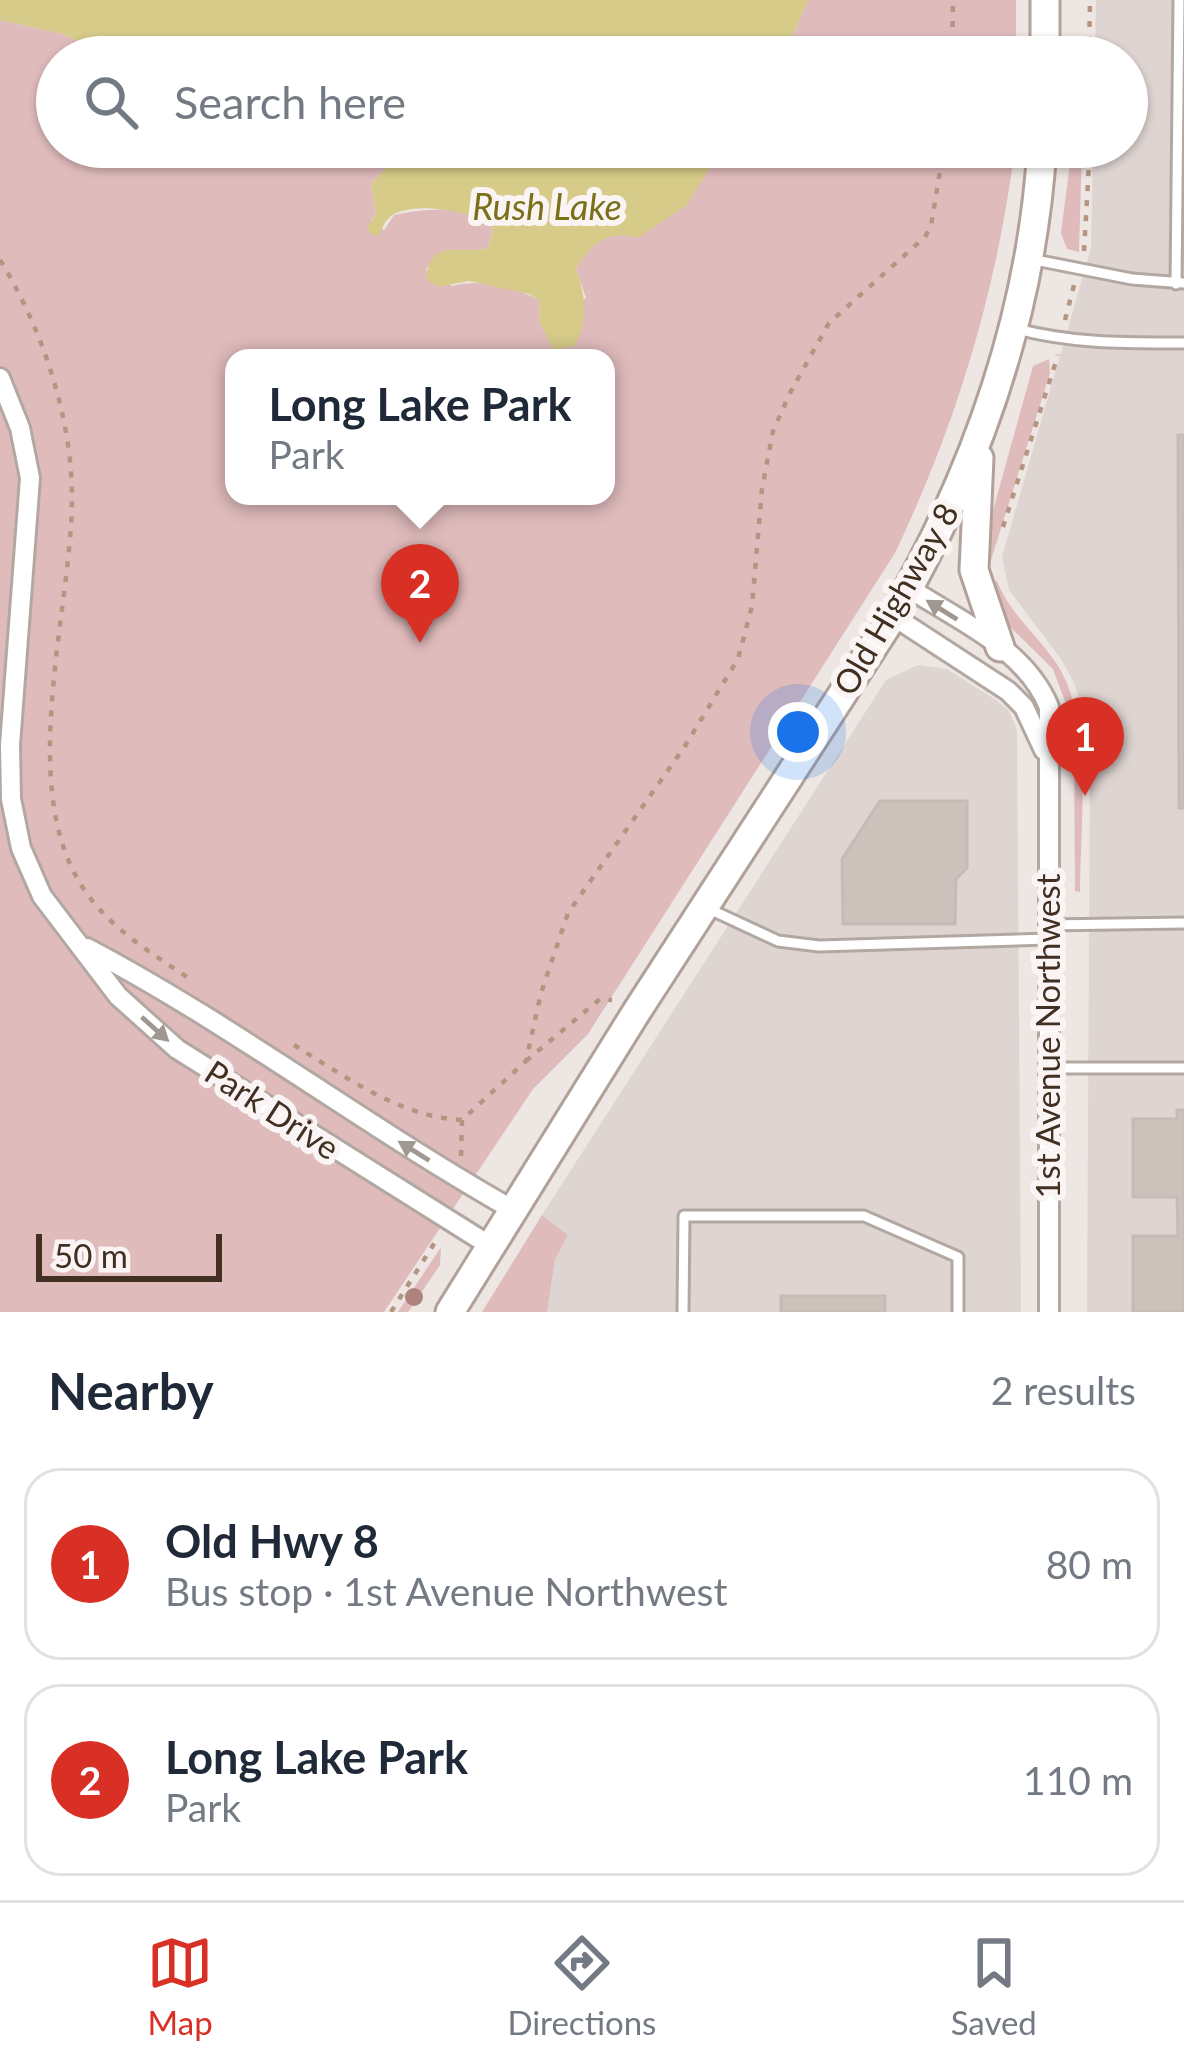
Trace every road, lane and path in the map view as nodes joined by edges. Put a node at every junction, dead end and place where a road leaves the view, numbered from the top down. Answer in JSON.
{"nodes":[{"id":1,"x":953,"y":0,"type":"edge"},
{"id":2,"x":1045,"y":0,"type":"edge"},
{"id":3,"x":1090,"y":0,"type":"edge"},
{"id":4,"x":1179,"y":0,"type":"edge"},
{"id":5,"x":952,"y":36,"type":"edge"},
{"id":6,"x":1045,"y":36,"type":"edge"},
{"id":7,"x":1089,"y":36,"type":"edge"},
{"id":8,"x":941,"y":168,"type":"edge"},
{"id":9,"x":1039,"y":168,"type":"edge"},
{"id":10,"x":1089,"y":168,"type":"edge"},
{"id":11,"x":1083,"y":251,"type":"dead end"},
{"id":12,"x":1028,"y":259,"type":"junction"},
{"id":13,"x":0,"y":260,"type":"edge"},
{"id":14,"x":1180,"y":284,"type":"edge"},
{"id":15,"x":1073,"y":286,"type":"dead end"},
{"id":16,"x":1065,"y":323,"type":"dead end"},
{"id":17,"x":1013,"y":328,"type":"junction"},
{"id":18,"x":1184,"y":343,"type":"edge"},
{"id":19,"x":1058,"y":356,"type":"dead end"},
{"id":20,"x":0,"y":378,"type":"edge"},
{"id":21,"x":980,"y":433,"type":"junction"},
{"id":22,"x":999,"y":541,"type":"dead end"},
{"id":23,"x":909,"y":588,"type":"junction"},
{"id":24,"x":893,"y":616,"type":"junction"},
{"id":25,"x":1000,"y":647,"type":"junction"},
{"id":26,"x":1048,"y":760,"type":"junction"},
{"id":27,"x":707,"y":908,"type":"junction"},
{"id":28,"x":1184,"y":923,"type":"edge"},
{"id":29,"x":1047,"y":932,"type":"junction"},
{"id":30,"x":77,"y":943,"type":"junction"},
{"id":31,"x":196,"y":984,"type":"dead end"},
{"id":32,"x":638,"y":1011,"type":"junction"},
{"id":33,"x":221,"y":1029,"type":"junction"},
{"id":34,"x":289,"y":1042,"type":"dead end"},
{"id":35,"x":526,"y":1061,"type":"junction"},
{"id":36,"x":199,"y":1063,"type":"junction"},
{"id":37,"x":1048,"y":1068,"type":"junction"},
{"id":38,"x":1184,"y":1068,"type":"edge"},
{"id":39,"x":334,"y":1101,"type":"junction"},
{"id":40,"x":462,"y":1120,"type":"junction"},
{"id":41,"x":312,"y":1137,"type":"junction"},
{"id":42,"x":460,"y":1164,"type":"dead end"},
{"id":43,"x":515,"y":1210,"type":"junction"},
{"id":44,"x":439,"y":1236,"type":"dead end"},
{"id":45,"x":492,"y":1247,"type":"junction"},
{"id":46,"x":391,"y":1312,"type":"edge"},
{"id":47,"x":450,"y":1312,"type":"edge"},
{"id":48,"x":683,"y":1312,"type":"edge"},
{"id":49,"x":958,"y":1312,"type":"edge"},
{"id":50,"x":1049,"y":1312,"type":"edge"}],
"edges":[{"from":1,"to":5,"type":"path"},
{"from":2,"to":6,"type":"street"},
{"from":3,"to":7,"type":"path"},
{"from":4,"to":14,"type":"lane"},
{"from":8,"to":35,"type":"path"},
{"from":9,"to":12,"type":"street","name":"Old Highway 8"},
{"from":10,"to":11,"type":"path"},
{"from":12,"to":14,"type":"lane"},
{"from":12,"to":17,"type":"street","name":"Old Highway 8"},
{"from":13,"to":31,"type":"path"},
{"from":15,"to":16,"type":"path"},
{"from":17,"to":18,"type":"lane"},
{"from":17,"to":21,"type":"street","name":"Old Highway 8"},
{"from":19,"to":22,"type":"path"},
{"from":20,"to":30,"type":"street","name":"Park Drive"},
{"from":21,"to":23,"type":"street","name":"Old Highway 8"},
{"from":21,"to":25,"type":"street"},
{"from":23,"to":24,"type":"street","name":"Old Highway 8"},
{"from":25,"to":23,"type":"street","name":"1st Avenue Northwest","one_way":true},
{"from":24,"to":26,"type":"street","name":"1st Avenue Northwest"},
{"from":24,"to":27,"type":"street","name":"Old Highway 8"},
{"from":25,"to":26,"type":"street","name":"1st Avenue Northwest"},
{"from":26,"to":29,"type":"street","name":"1st Avenue Northwest"},
{"from":27,"to":29,"type":"lane"},
{"from":27,"to":32,"type":"street","name":"Old Highway 8"},
{"from":28,"to":29,"type":"lane"},
{"from":29,"to":37,"type":"street","name":"1st Avenue Northwest"},
{"from":30,"to":33,"type":"street","name":"Park Drive"},
{"from":30,"to":36,"type":"street","name":"Park Drive","one_way":true},
{"from":32,"to":35,"type":"path"},
{"from":32,"to":43,"type":"street","name":"Old Highway 8"},
{"from":33,"to":36,"type":"street"},
{"from":33,"to":39,"type":"street","name":"Park Drive"},
{"from":34,"to":40,"type":"path"},
{"from":35,"to":40,"type":"path"},
{"from":36,"to":41,"type":"street","name":"Park Drive"},
{"from":37,"to":38,"type":"lane"},
{"from":37,"to":50,"type":"street","name":"1st Avenue Northwest"},
{"from":39,"to":41,"type":"street"},
{"from":43,"to":39,"type":"street","name":"Park Drive","one_way":true},
{"from":40,"to":42,"type":"path"},
{"from":41,"to":45,"type":"street","name":"Park Drive"},
{"from":43,"to":45,"type":"street","name":"Old Highway 8"},
{"from":44,"to":46,"type":"path"},
{"from":45,"to":47,"type":"street","name":"Old Highway 8"},
{"from":48,"to":49,"type":"lane"}]}
